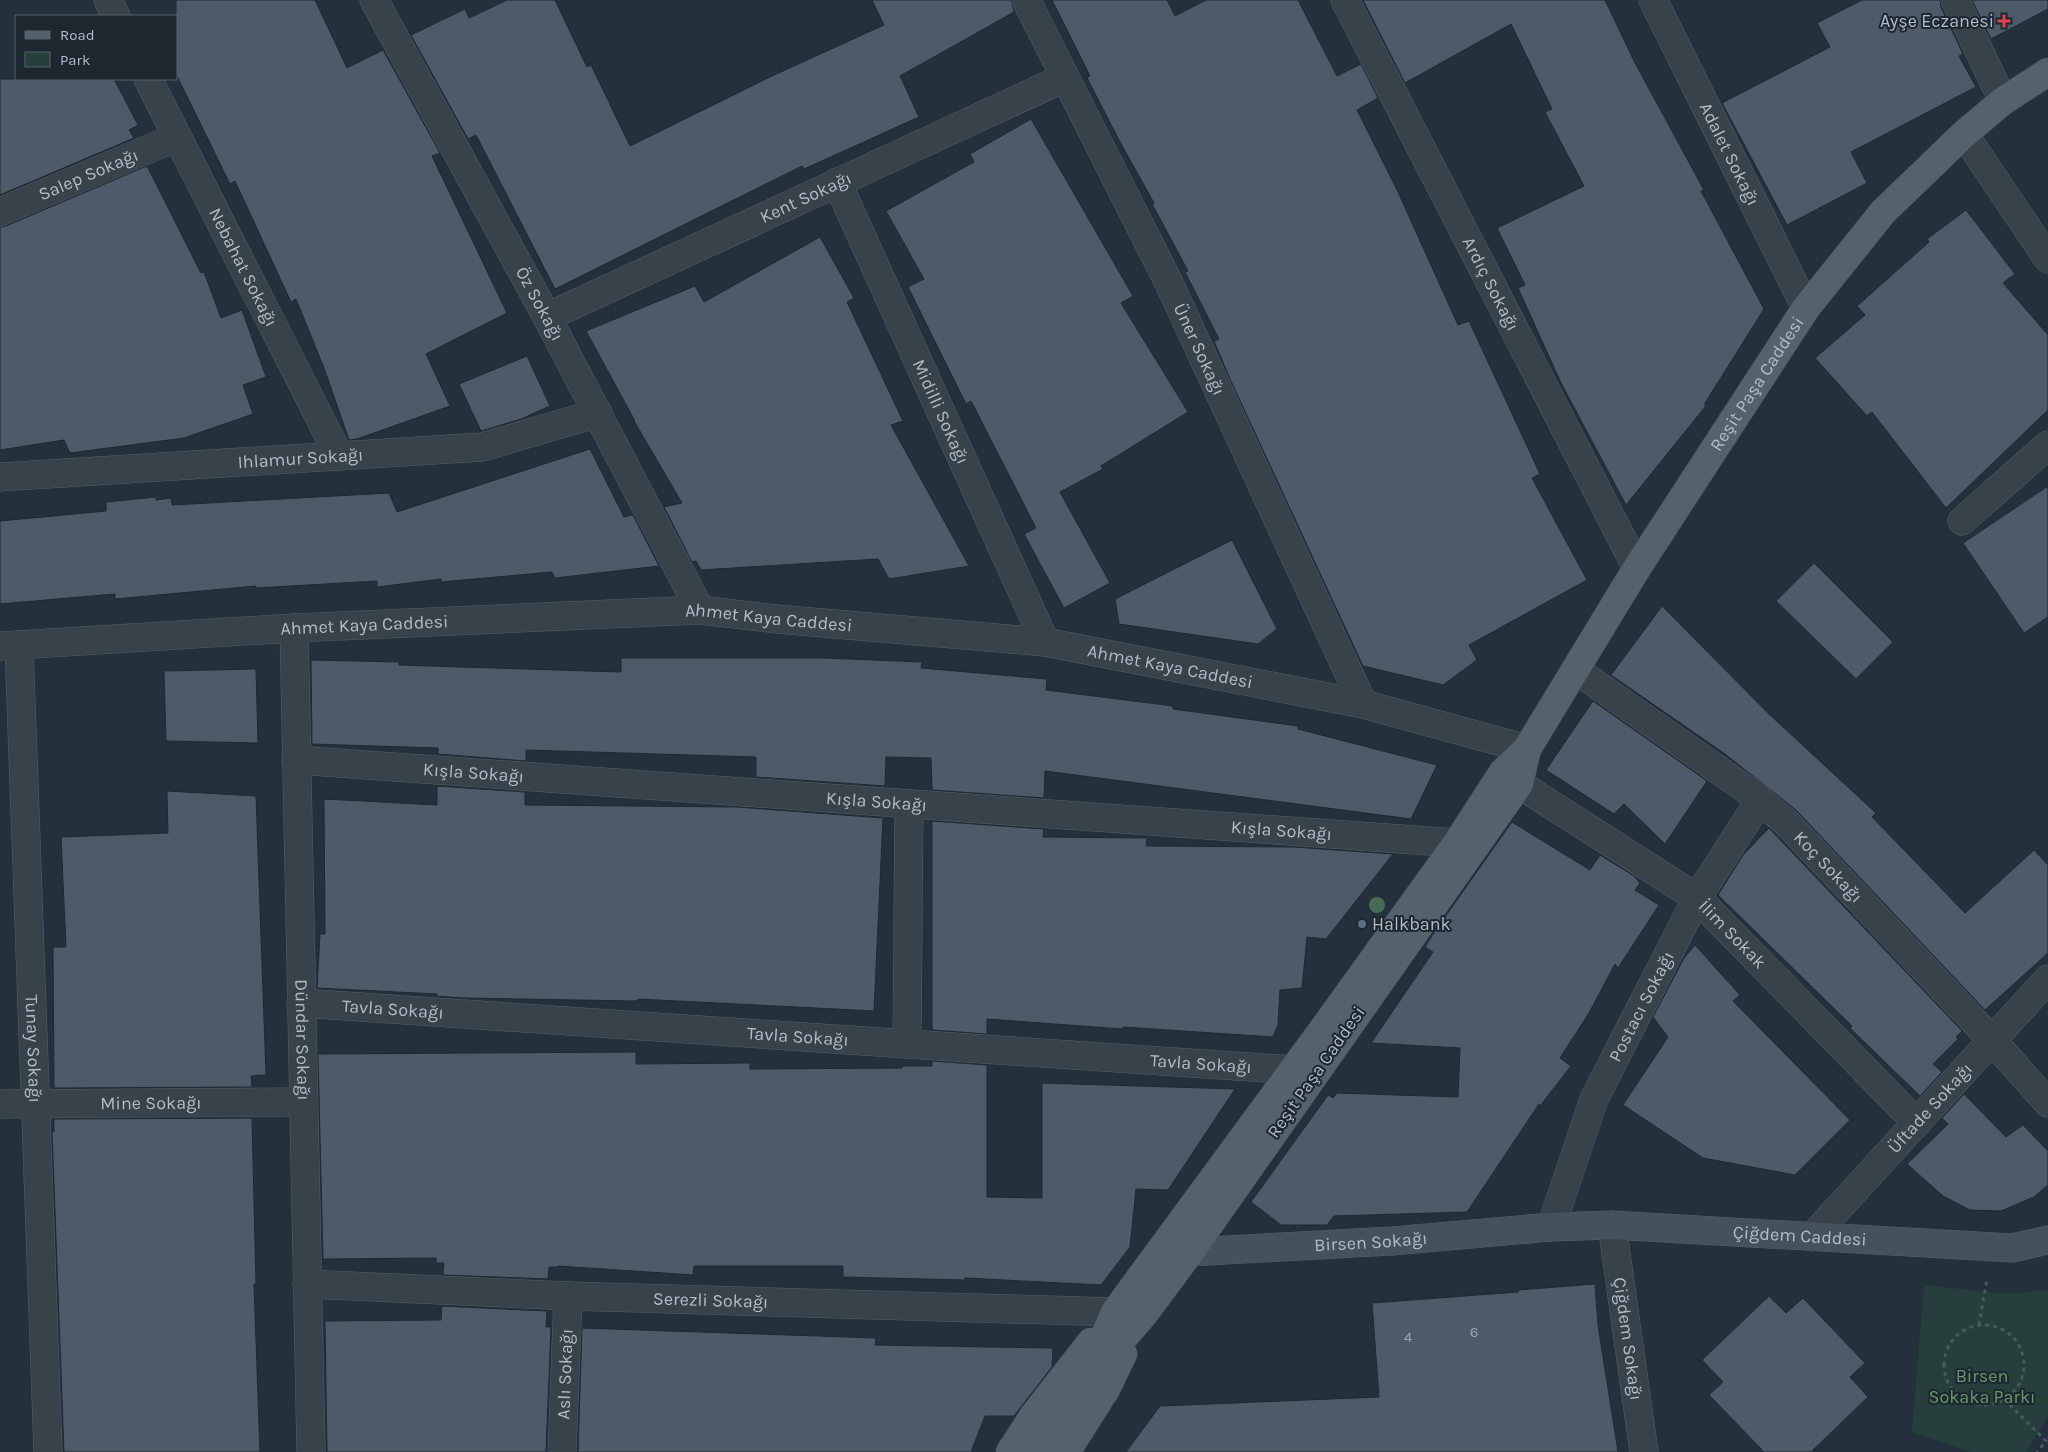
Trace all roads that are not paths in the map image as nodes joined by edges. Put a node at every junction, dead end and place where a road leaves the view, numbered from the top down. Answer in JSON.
{"nodes":[{"id":1,"x":108,"y":0,"type":"edge"},
{"id":2,"x":374,"y":0,"type":"edge"},
{"id":3,"x":1026,"y":0,"type":"edge"},
{"id":4,"x":1345,"y":0,"type":"edge"},
{"id":5,"x":1653,"y":0,"type":"edge"},
{"id":6,"x":1955,"y":0,"type":"edge"},
{"id":7,"x":116,"y":15,"type":"edge"},
{"id":8,"x":2048,"y":72,"type":"edge"},
{"id":9,"x":1064,"y":78,"type":"junction"},
{"id":10,"x":149,"y":80,"type":"edge"},
{"id":11,"x":2003,"y":101,"type":"junction"},
{"id":12,"x":1964,"y":134,"type":"junction"},
{"id":13,"x":177,"y":136,"type":"junction"},
{"id":14,"x":837,"y":182,"type":"junction"},
{"id":15,"x":0,"y":212,"type":"edge"},
{"id":16,"x":2048,"y":259,"type":"edge"},
{"id":17,"x":1806,"y":308,"type":"junction"},
{"id":18,"x":547,"y":317,"type":"junction"},
{"id":19,"x":598,"y":413,"type":"junction"},
{"id":20,"x":2048,"y":446,"type":"edge"},
{"id":21,"x":339,"y":456,"type":"junction"},
{"id":22,"x":0,"y":477,"type":"edge"},
{"id":23,"x":1962,"y":522,"type":"dead end"},
{"id":24,"x":1637,"y":568,"type":"junction"},
{"id":25,"x":700,"y":610,"type":"junction"},
{"id":26,"x":294,"y":628,"type":"junction"},
{"id":27,"x":1045,"y":642,"type":"junction"},
{"id":28,"x":10,"y":645,"type":"edge"},
{"id":29,"x":1576,"y":670,"type":"junction"},
{"id":30,"x":1363,"y":704,"type":"junction"},
{"id":31,"x":1527,"y":749,"type":"junction"},
{"id":32,"x":296,"y":760,"type":"junction"},
{"id":33,"x":1519,"y":784,"type":"junction"},
{"id":34,"x":1760,"y":800,"type":"junction"},
{"id":35,"x":909,"y":804,"type":"junction"},
{"id":36,"x":1457,"y":843,"type":"junction"},
{"id":37,"x":1697,"y":898,"type":"junction"},
{"id":38,"x":2048,"y":978,"type":"edge"},
{"id":39,"x":302,"y":1003,"type":"junction"},
{"id":40,"x":1992,"y":1040,"type":"junction"},
{"id":41,"x":907,"y":1044,"type":"junction"},
{"id":42,"x":1294,"y":1070,"type":"junction"},
{"id":43,"x":303,"y":1102,"type":"junction"},
{"id":44,"x":2048,"y":1103,"type":"edge"},
{"id":45,"x":0,"y":1104,"type":"edge"},
{"id":46,"x":36,"y":1105,"type":"junction"},
{"id":47,"x":1917,"y":1123,"type":"junction"},
{"id":48,"x":1612,"y":1225,"type":"junction"},
{"id":49,"x":1551,"y":1227,"type":"junction"},
{"id":50,"x":1812,"y":1237,"type":"junction"},
{"id":51,"x":2048,"y":1240,"type":"edge"},
{"id":52,"x":1190,"y":1252,"type":"junction"},
{"id":53,"x":307,"y":1284,"type":"junction"},
{"id":54,"x":568,"y":1296,"type":"junction"},
{"id":55,"x":1128,"y":1315,"type":"junction"},
{"id":56,"x":48,"y":1452,"type":"edge"},
{"id":57,"x":311,"y":1452,"type":"edge"},
{"id":58,"x":562,"y":1452,"type":"edge"},
{"id":59,"x":1010,"y":1452,"type":"edge"},
{"id":60,"x":1039,"y":1452,"type":"edge"},
{"id":61,"x":1066,"y":1452,"type":"edge"},
{"id":62,"x":1644,"y":1452,"type":"edge"}],
"edges":[{"from":1,"to":7,"type":"street"},
{"from":2,"to":18,"type":"street","name":"Öz Sokağı"},
{"from":3,"to":9,"type":"street","name":"Üner Sokağı"},
{"from":4,"to":24,"type":"street","name":"Ardıç Sokağı"},
{"from":5,"to":17,"type":"street","name":"Adalet Sokağı"},
{"from":6,"to":11,"type":"street"},
{"from":8,"to":11,"type":"main road","name":"Reşit Paşa Caddesi"},
{"from":9,"to":14,"type":"street","name":"Kent Sokağı"},
{"from":9,"to":30,"type":"street","name":"Üner Sokağı"},
{"from":10,"to":13,"type":"street","name":"Nebahat Sokağı"},
{"from":11,"to":12,"type":"main road","name":"Reşit Paşa Caddesi"},
{"from":12,"to":16,"type":"street"},
{"from":12,"to":17,"type":"main road","name":"Reşit Paşa Caddesi"},
{"from":13,"to":15,"type":"street","name":"Salep Sokağı"},
{"from":13,"to":21,"type":"street","name":"Nebahat Sokağı"},
{"from":14,"to":18,"type":"street","name":"Kent Sokağı"},
{"from":14,"to":27,"type":"street","name":"Midilli Sokağı"},
{"from":17,"to":24,"type":"main road","name":"Reşit Paşa Caddesi"},
{"from":18,"to":19,"type":"street","name":"Öz Sokağı"},
{"from":19,"to":21,"type":"street","name":"Ihlamur Sokağı"},
{"from":19,"to":25,"type":"street","name":"Öz Sokağı"},
{"from":20,"to":23,"type":"street"},
{"from":21,"to":22,"type":"street","name":"Ihlamur Sokağı"},
{"from":24,"to":29,"type":"main road","name":"Reşit Paşa Caddesi"},
{"from":25,"to":26,"type":"street","name":"Ahmet Kaya Caddesi"},
{"from":25,"to":27,"type":"street","name":"Ahmet Kaya Caddesi"},
{"from":26,"to":28,"type":"street","name":"Ahmet Kaya Caddesi"},
{"from":26,"to":32,"type":"street","name":"Dündar Sokağı"},
{"from":27,"to":30,"type":"street","name":"Ahmet Kaya Caddesi"},
{"from":28,"to":46,"type":"street","name":"Tunay Sokağı"},
{"from":29,"to":31,"type":"main road","name":"Reşit Paşa Caddesi"},
{"from":29,"to":34,"type":"street","name":"Koç Sokağı"},
{"from":30,"to":31,"type":"street","name":"Ahmet Kaya Caddesi"},
{"from":31,"to":33,"type":"main road","name":"Reşit Paşa Caddesi"},
{"from":31,"to":36,"type":"main road","name":"Reşit Paşa Caddesi"},
{"from":32,"to":35,"type":"street","name":"Kışla Sokağı"},
{"from":32,"to":39,"type":"street","name":"Dündar Sokağı"},
{"from":33,"to":37,"type":"street","name":"İlim Sokak"},
{"from":33,"to":52,"type":"main road","name":"Reşit Paşa Caddesi"},
{"from":34,"to":37,"type":"street","name":"Postacı Sokağı"},
{"from":34,"to":40,"type":"street","name":"Koç Sokağı"},
{"from":35,"to":36,"type":"street","name":"Kışla Sokağı"},
{"from":35,"to":41,"type":"street"},
{"from":36,"to":42,"type":"main road","name":"Reşit Paşa Caddesi"},
{"from":37,"to":47,"type":"street","name":"İlim Sokak"},
{"from":37,"to":49,"type":"street","name":"Postacı Sokağı"},
{"from":38,"to":40,"type":"street","name":"Üftade Sokağı"},
{"from":39,"to":41,"type":"street","name":"Tavla Sokağı"},
{"from":39,"to":43,"type":"street","name":"Dündar Sokağı"},
{"from":40,"to":44,"type":"street","name":"Koç Sokağı"},
{"from":40,"to":47,"type":"street","name":"Üftade Sokağı"},
{"from":41,"to":42,"type":"street","name":"Tavla Sokağı"},
{"from":42,"to":55,"type":"main road","name":"Reşit Paşa Caddesi"},
{"from":43,"to":46,"type":"street","name":"Mine Sokağı"},
{"from":43,"to":53,"type":"street","name":"Dündar Sokağı"},
{"from":45,"to":46,"type":"street","name":"Mine Sokağı"},
{"from":46,"to":56,"type":"street","name":"Tunay Sokağı"},
{"from":47,"to":50,"type":"street","name":"Üftade Sokağı"},
{"from":48,"to":49,"type":"main road","name":"Çiğdem Caddesi"},
{"from":48,"to":50,"type":"main road","name":"Çiğdem Caddesi"},
{"from":48,"to":62,"type":"street","name":"Çiğdem Sokağı"},
{"from":49,"to":52,"type":"main road","name":"Birsen Sokağı"},
{"from":50,"to":51,"type":"main road","name":"Çiğdem Caddesi"},
{"from":52,"to":55,"type":"main road","name":"Reşit Paşa Caddesi"},
{"from":53,"to":54,"type":"street","name":"Serezli Sokağı"},
{"from":53,"to":57,"type":"street","name":"Dündar Sokağı"},
{"from":54,"to":55,"type":"street","name":"Serezli Sokağı"},
{"from":54,"to":58,"type":"street","name":"Aslı Sokağı"},
{"from":55,"to":59,"type":"main road"},
{"from":55,"to":60,"type":"main road","name":"Reşit Paşa Caddesi"},
{"from":55,"to":61,"type":"main road"}]}
